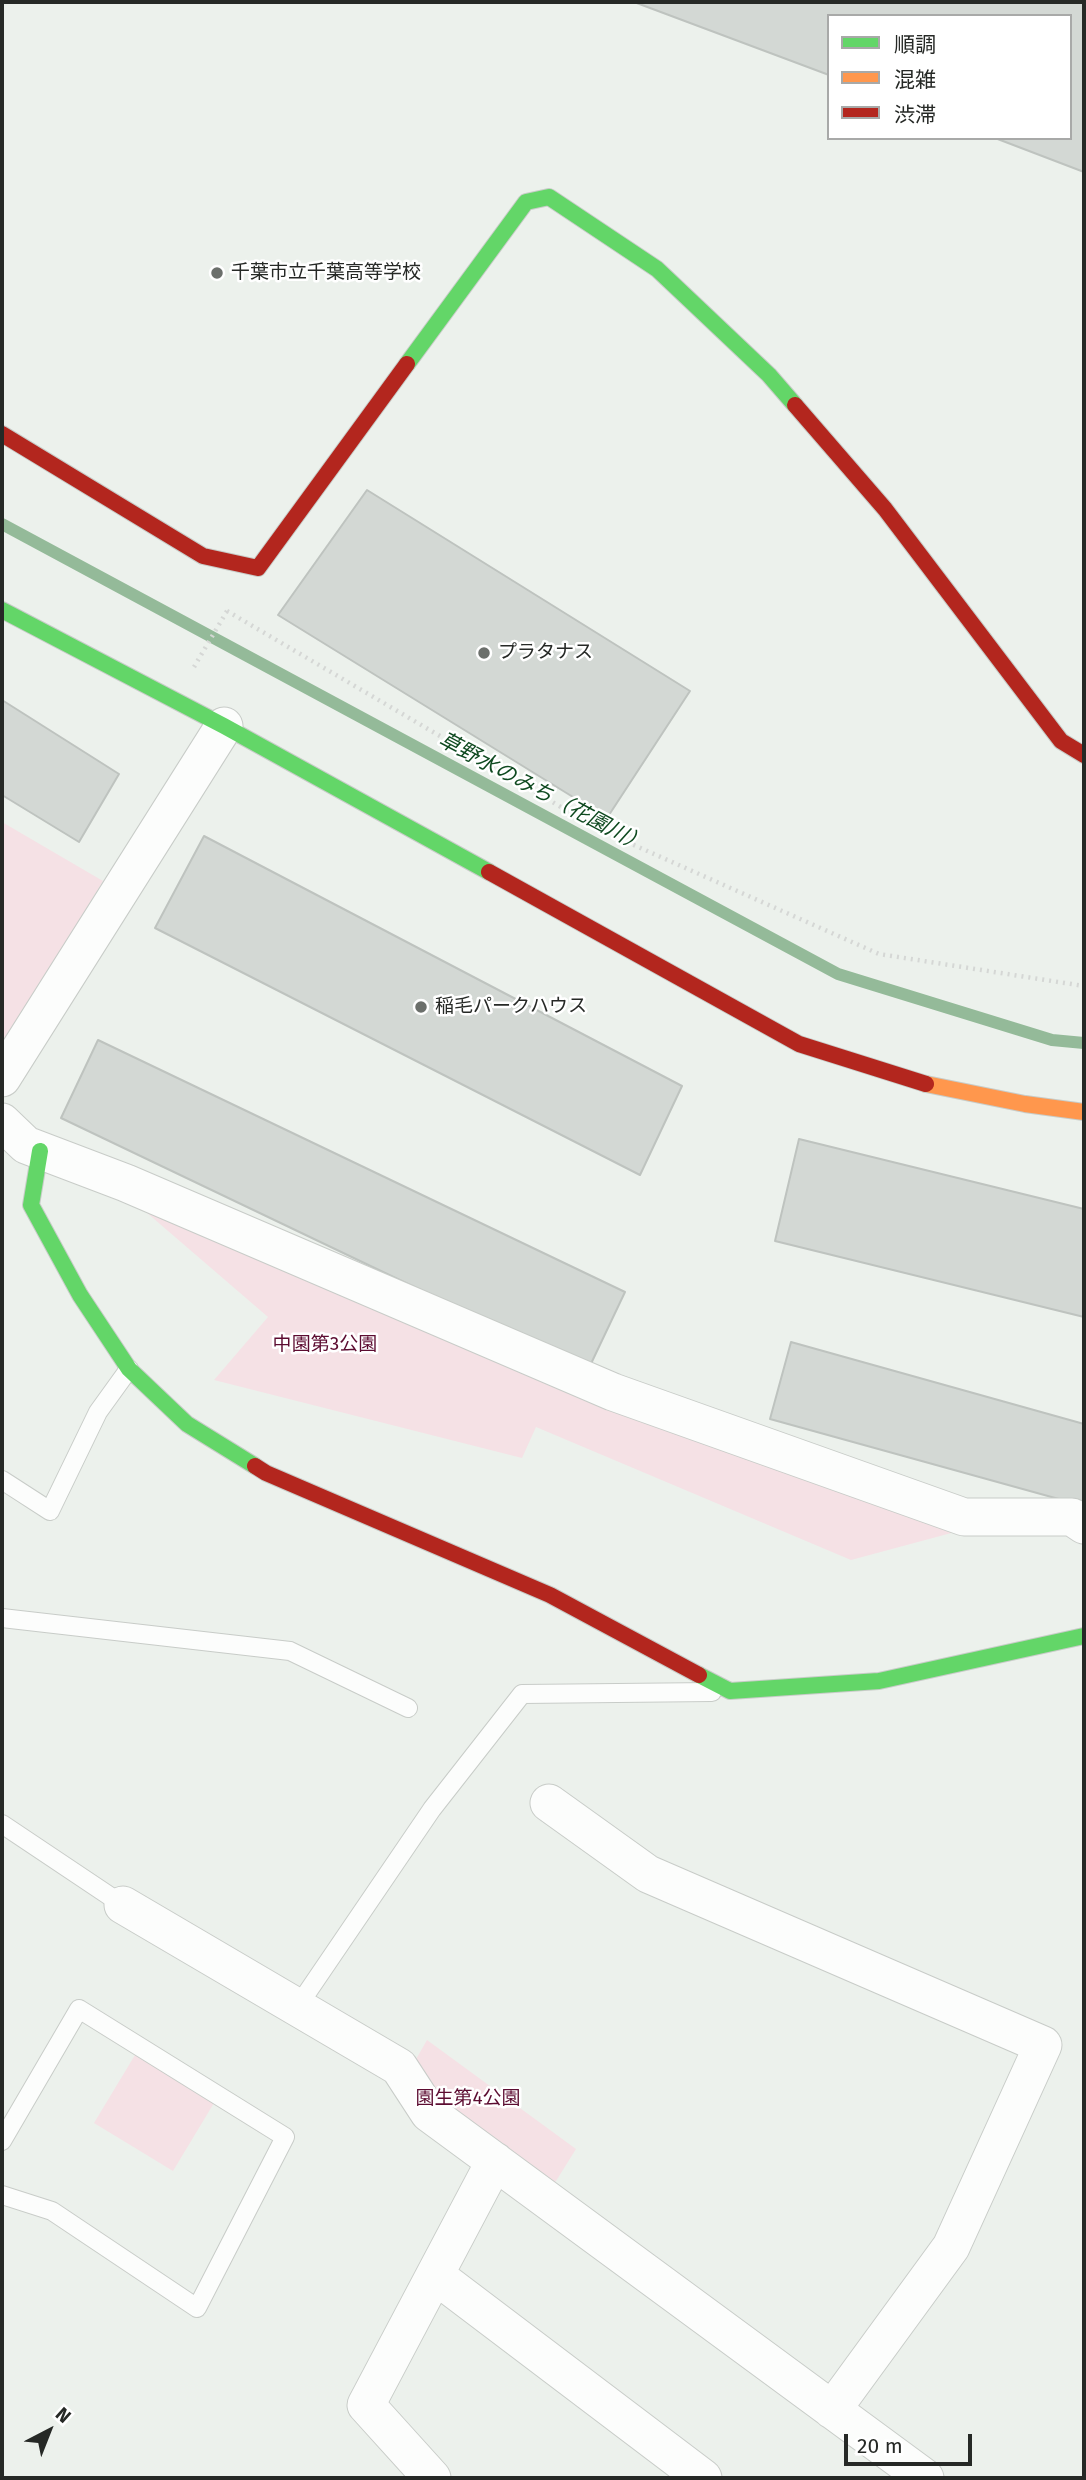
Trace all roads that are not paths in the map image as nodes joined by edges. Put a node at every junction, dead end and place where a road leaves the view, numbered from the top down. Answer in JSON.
{"nodes":[{"id":1,"x":2,"y":434,"type":"edge"},
{"id":2,"x":2,"y":610,"type":"edge"},
{"id":3,"x":224,"y":726,"type":"junction"},
{"id":4,"x":1084,"y":755,"type":"edge"},
{"id":5,"x":2,"y":1078,"type":"edge"},
{"id":6,"x":1084,"y":1112,"type":"edge"},
{"id":7,"x":2,"y":1122,"type":"edge"},
{"id":8,"x":40,"y":1150,"type":"junction"},
{"id":9,"x":129,"y":1369,"type":"junction"},
{"id":10,"x":2,"y":1480,"type":"edge"},
{"id":11,"x":1084,"y":1525,"type":"edge"},
{"id":12,"x":2,"y":1618,"type":"edge"},
{"id":13,"x":1084,"y":1636,"type":"edge"},
{"id":14,"x":730,"y":1691,"type":"junction"},
{"id":15,"x":408,"y":1708,"type":"dead end"},
{"id":16,"x":549,"y":1803,"type":"dead end"},
{"id":17,"x":2,"y":1825,"type":"edge"},
{"id":18,"x":123,"y":1905,"type":"joint"},
{"id":19,"x":298,"y":2006,"type":"junction"},
{"id":20,"x":2,"y":2141,"type":"edge"},
{"id":21,"x":495,"y":2161,"type":"junction"},
{"id":22,"x":2,"y":2195,"type":"edge"},
{"id":23,"x":435,"y":2275,"type":"junction"},
{"id":24,"x":832,"y":2410,"type":"junction"},
{"id":25,"x":432,"y":2478,"type":"edge"},
{"id":26,"x":703,"y":2478,"type":"edge"},
{"id":27,"x":925,"y":2478,"type":"edge"}],
"edges":[{"from":1,"to":4,"type":"street"},
{"from":2,"to":3,"type":"street"},
{"from":3,"to":5,"type":"street"},
{"from":3,"to":6,"type":"street"},
{"from":7,"to":8,"type":"street"},
{"from":8,"to":9,"type":"street"},
{"from":8,"to":11,"type":"street"},
{"from":9,"to":10,"type":"lane"},
{"from":9,"to":14,"type":"street"},
{"from":12,"to":15,"type":"lane"},
{"from":13,"to":14,"type":"street"},
{"from":14,"to":19,"type":"lane"},
{"from":16,"to":24,"type":"street"},
{"from":17,"to":18,"type":"lane"},
{"from":18,"to":19,"type":"street"},
{"from":19,"to":21,"type":"street"},
{"from":20,"to":22,"type":"lane"},
{"from":21,"to":23,"type":"street"},
{"from":21,"to":24,"type":"street"},
{"from":23,"to":25,"type":"street"},
{"from":23,"to":26,"type":"street"},
{"from":24,"to":27,"type":"street"}]}
